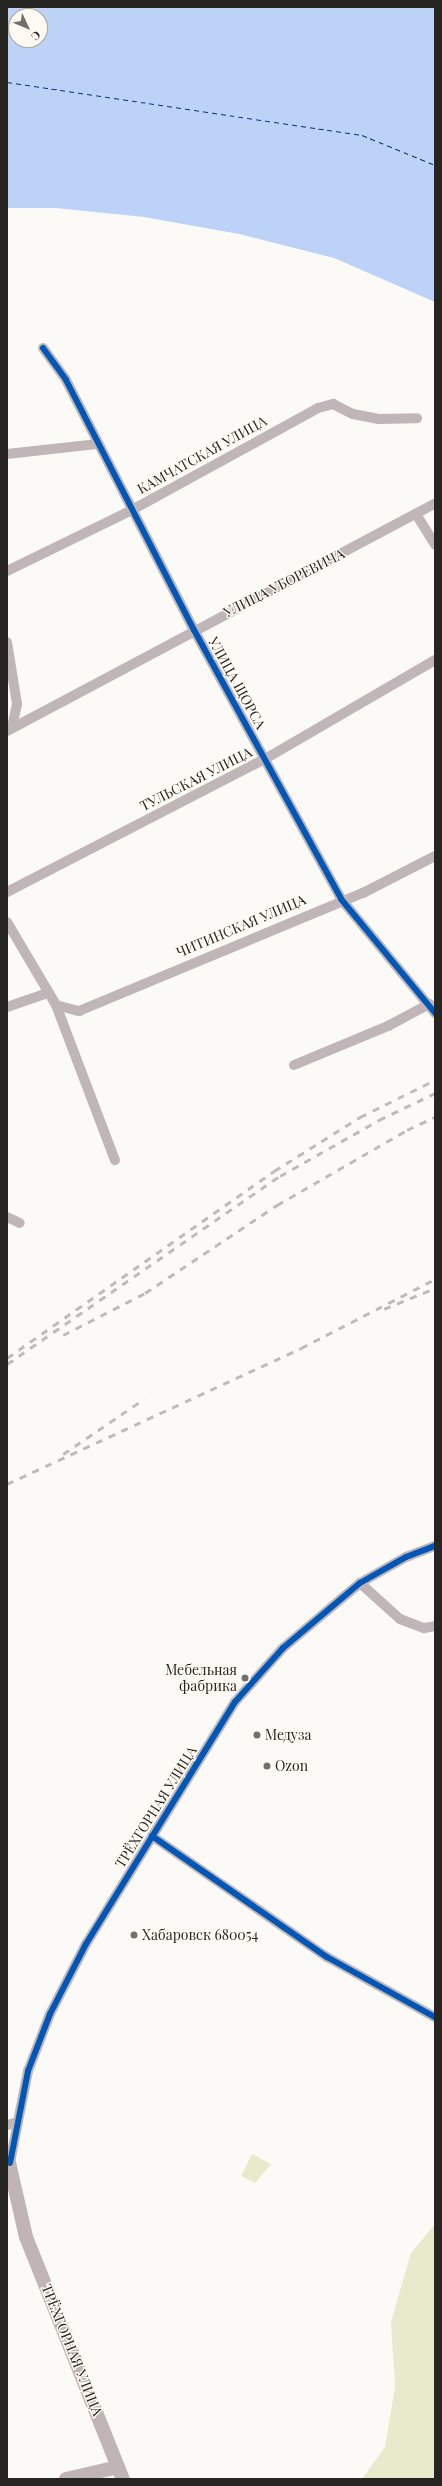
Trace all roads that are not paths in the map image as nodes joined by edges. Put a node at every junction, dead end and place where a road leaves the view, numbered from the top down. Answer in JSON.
{"nodes":[{"id":1,"x":43,"y":348,"type":"dead end"},
{"id":2,"x":417,"y":418,"type":"dead end"},
{"id":3,"x":98,"y":444,"type":"junction"},
{"id":4,"x":7,"y":454,"type":"edge"},
{"id":5,"x":435,"y":502,"type":"edge"},
{"id":6,"x":132,"y":510,"type":"junction"},
{"id":7,"x":416,"y":514,"type":"junction"},
{"id":8,"x":435,"y":545,"type":"edge"},
{"id":9,"x":7,"y":571,"type":"edge"},
{"id":10,"x":194,"y":630,"type":"junction"},
{"id":11,"x":7,"y":642,"type":"edge"},
{"id":12,"x":435,"y":660,"type":"edge"},
{"id":13,"x":9,"y":729,"type":"edge"},
{"id":14,"x":265,"y":759,"type":"junction"},
{"id":15,"x":435,"y":856,"type":"edge"},
{"id":16,"x":7,"y":892,"type":"edge"},
{"id":17,"x":341,"y":899,"type":"junction"},
{"id":18,"x":7,"y":922,"type":"edge"},
{"id":19,"x":48,"y":993,"type":"junction"},
{"id":20,"x":429,"y":1004,"type":"junction"},
{"id":21,"x":56,"y":1005,"type":"junction"},
{"id":22,"x":7,"y":1007,"type":"edge"},
{"id":23,"x":435,"y":1014,"type":"edge"},
{"id":24,"x":294,"y":1065,"type":"dead end"},
{"id":25,"x":115,"y":1160,"type":"dead end"},
{"id":26,"x":7,"y":1217,"type":"edge"},
{"id":27,"x":20,"y":1223,"type":"dead end"},
{"id":28,"x":435,"y":1546,"type":"edge"},
{"id":29,"x":360,"y":1583,"type":"junction"},
{"id":30,"x":435,"y":1626,"type":"edge"},
{"id":31,"x":152,"y":1836,"type":"junction"},
{"id":32,"x":435,"y":2017,"type":"edge"},
{"id":33,"x":18,"y":2122,"type":"junction"},
{"id":34,"x":7,"y":2125,"type":"edge"},
{"id":35,"x":8,"y":2158,"type":"edge"},
{"id":36,"x":7,"y":2192,"type":"edge"},
{"id":37,"x":22,"y":2222,"type":"junction"},
{"id":38,"x":120,"y":2473,"type":"edge"},
{"id":39,"x":66,"y":2479,"type":"edge"}],
"edges":[{"from":1,"to":3,"type":"street","name":"УЛИЦА ЩОРСА"},
{"from":2,"to":6,"type":"street","name":"КАМЧАТСКАЯ УЛИЦА"},
{"from":3,"to":4,"type":"street"},
{"from":3,"to":6,"type":"street","name":"УЛИЦА ЩОРСА"},
{"from":5,"to":7,"type":"street","name":"УЛИЦА УБОРЕВИЧА"},
{"from":6,"to":9,"type":"street","name":"КАМЧАТСКАЯ УЛИЦА"},
{"from":6,"to":10,"type":"street","name":"УЛИЦА ЩОРСА"},
{"from":7,"to":8,"type":"street"},
{"from":7,"to":10,"type":"street","name":"УЛИЦА УБОРЕВИЧА"},
{"from":10,"to":13,"type":"street","name":"УЛИЦА УБОРЕВИЧА"},
{"from":10,"to":14,"type":"street","name":"УЛИЦА ЩОРСА"},
{"from":11,"to":13,"type":"street"},
{"from":12,"to":14,"type":"street","name":"ТУЛЬСКАЯ УЛИЦА"},
{"from":14,"to":16,"type":"street","name":"ТУЛЬСКАЯ УЛИЦА"},
{"from":14,"to":17,"type":"street","name":"УЛИЦА ЩОРСА"},
{"from":15,"to":17,"type":"street","name":"ЧИТИНСКАЯ УЛИЦА"},
{"from":17,"to":20,"type":"street","name":"УЛИЦА ЩОРСА"},
{"from":17,"to":21,"type":"street","name":"ЧИТИНСКАЯ УЛИЦА"},
{"from":18,"to":19,"type":"street"},
{"from":19,"to":21,"type":"street"},
{"from":19,"to":22,"type":"street"},
{"from":20,"to":23,"type":"street","name":"УЛИЦА ЩОРСА"},
{"from":20,"to":24,"type":"street"},
{"from":21,"to":25,"type":"street"},
{"from":26,"to":27,"type":"street"},
{"from":28,"to":29,"type":"street","name":"ТРЁХГОРНАЯ УЛИЦА"},
{"from":29,"to":30,"type":"street"},
{"from":29,"to":31,"type":"street","name":"ТРЁХГОРНАЯ УЛИЦА"},
{"from":31,"to":32,"type":"street"},
{"from":31,"to":33,"type":"street","name":"ТРЁХГОРНАЯ УЛИЦА"},
{"from":33,"to":34,"type":"street"},
{"from":33,"to":35,"type":"street","name":"ТРЁХГОРНАЯ УЛИЦА"},
{"from":35,"to":37,"type":"main road"},
{"from":36,"to":37,"type":"main road"},
{"from":37,"to":38,"type":"main road","name":"ТРЁХГОРНАЯ УЛИЦА"},
{"from":38,"to":39,"type":"main road"}]}
